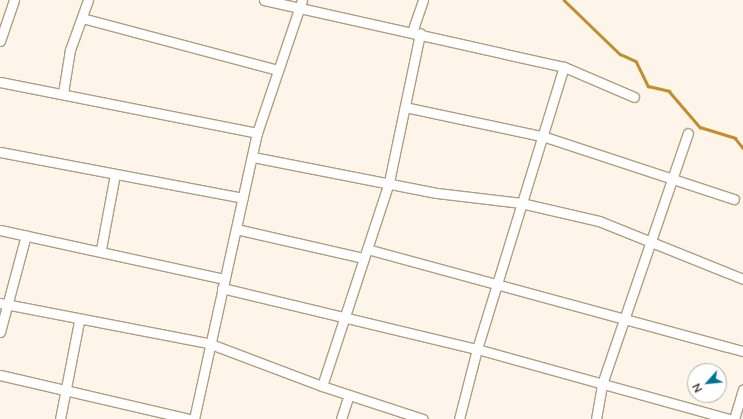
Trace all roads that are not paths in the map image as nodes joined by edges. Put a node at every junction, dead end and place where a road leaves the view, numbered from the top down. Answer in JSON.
{"nodes":[{"id":1,"x":14,"y":0,"type":"edge"},
{"id":2,"x":88,"y":0,"type":"edge"},
{"id":3,"x":264,"y":0,"type":"edge"},
{"id":4,"x":302,"y":0,"type":"edge"},
{"id":5,"x":423,"y":0,"type":"edge"},
{"id":6,"x":0,"y":10,"type":"edge"},
{"id":7,"x":298,"y":10,"type":"junction"},
{"id":8,"x":9,"y":13,"type":"junction"},
{"id":9,"x":82,"y":18,"type":"junction"},
{"id":10,"x":416,"y":33,"type":"junction"},
{"id":11,"x":0,"y":41,"type":"edge"},
{"id":12,"x":564,"y":67,"type":"junction"},
{"id":13,"x":278,"y":70,"type":"junction"},
{"id":14,"x":0,"y":82,"type":"edge"},
{"id":15,"x":63,"y":94,"type":"junction"},
{"id":16,"x":634,"y":97,"type":"dead end"},
{"id":17,"x":405,"y":107,"type":"junction"},
{"id":18,"x":257,"y":133,"type":"junction"},
{"id":19,"x":688,"y":133,"type":"dead end"},
{"id":20,"x":542,"y":136,"type":"junction"},
{"id":21,"x":0,"y":152,"type":"edge"},
{"id":22,"x":253,"y":157,"type":"junction"},
{"id":23,"x":115,"y":174,"type":"junction"},
{"id":24,"x":671,"y":178,"type":"junction"},
{"id":25,"x":389,"y":182,"type":"junction"},
{"id":26,"x":243,"y":198,"type":"junction"},
{"id":27,"x":734,"y":199,"type":"dead end"},
{"id":28,"x":521,"y":203,"type":"junction"},
{"id":29,"x":236,"y":229,"type":"junction"},
{"id":30,"x":0,"y":230,"type":"edge"},
{"id":31,"x":26,"y":235,"type":"junction"},
{"id":32,"x":651,"y":242,"type":"junction"},
{"id":33,"x":101,"y":250,"type":"junction"},
{"id":34,"x":365,"y":254,"type":"junction"},
{"id":35,"x":224,"y":279,"type":"junction"},
{"id":36,"x":743,"y":279,"type":"edge"},
{"id":37,"x":497,"y":282,"type":"junction"},
{"id":38,"x":222,"y":288,"type":"junction"},
{"id":39,"x":4,"y":304,"type":"edge"},
{"id":40,"x":625,"y":318,"type":"junction"},
{"id":41,"x":344,"y":320,"type":"junction"},
{"id":42,"x":79,"y":321,"type":"junction"},
{"id":43,"x":0,"y":332,"type":"edge"},
{"id":44,"x":208,"y":343,"type":"junction"},
{"id":45,"x":477,"y":349,"type":"junction"},
{"id":46,"x":743,"y":350,"type":"edge"},
{"id":47,"x":0,"y":375,"type":"edge"},
{"id":48,"x":602,"y":384,"type":"junction"},
{"id":49,"x":322,"y":386,"type":"junction"},
{"id":50,"x":743,"y":389,"type":"edge"},
{"id":51,"x":67,"y":390,"type":"junction"},
{"id":52,"x":348,"y":395,"type":"junction"},
{"id":53,"x":60,"y":419,"type":"edge"},
{"id":54,"x":189,"y":419,"type":"edge"},
{"id":55,"x":194,"y":419,"type":"edge"},
{"id":56,"x":341,"y":419,"type":"edge"},
{"id":57,"x":423,"y":419,"type":"edge"},
{"id":58,"x":459,"y":419,"type":"edge"},
{"id":59,"x":596,"y":419,"type":"edge"},
{"id":60,"x":729,"y":419,"type":"edge"},
{"id":61,"x":734,"y":419,"type":"edge"}],
"edges":[{"from":1,"to":8,"type":"street"},
{"from":2,"to":9,"type":"street"},
{"from":3,"to":7,"type":"street"},
{"from":4,"to":7,"type":"street"},
{"from":5,"to":10,"type":"street"},
{"from":6,"to":8,"type":"street"},
{"from":7,"to":10,"type":"street"},
{"from":7,"to":13,"type":"street"},
{"from":8,"to":11,"type":"street"},
{"from":9,"to":13,"type":"street"},
{"from":9,"to":15,"type":"street"},
{"from":10,"to":12,"type":"street"},
{"from":10,"to":17,"type":"street"},
{"from":12,"to":16,"type":"street"},
{"from":12,"to":20,"type":"street"},
{"from":13,"to":18,"type":"street"},
{"from":14,"to":15,"type":"street"},
{"from":15,"to":18,"type":"street"},
{"from":17,"to":20,"type":"street"},
{"from":17,"to":25,"type":"street"},
{"from":18,"to":22,"type":"street"},
{"from":19,"to":24,"type":"street"},
{"from":20,"to":24,"type":"street"},
{"from":20,"to":28,"type":"street"},
{"from":21,"to":23,"type":"street"},
{"from":22,"to":25,"type":"street"},
{"from":22,"to":26,"type":"street"},
{"from":23,"to":26,"type":"street"},
{"from":23,"to":33,"type":"street"},
{"from":24,"to":27,"type":"street"},
{"from":24,"to":32,"type":"street"},
{"from":25,"to":28,"type":"street"},
{"from":25,"to":34,"type":"street"},
{"from":26,"to":29,"type":"street"},
{"from":28,"to":32,"type":"street"},
{"from":28,"to":37,"type":"street"},
{"from":29,"to":34,"type":"street"},
{"from":29,"to":35,"type":"street"},
{"from":30,"to":31,"type":"street"},
{"from":31,"to":33,"type":"street"},
{"from":31,"to":39,"type":"street"},
{"from":32,"to":36,"type":"street"},
{"from":32,"to":40,"type":"street"},
{"from":33,"to":35,"type":"street"},
{"from":34,"to":37,"type":"street"},
{"from":34,"to":41,"type":"street"},
{"from":35,"to":38,"type":"street"},
{"from":37,"to":40,"type":"street"},
{"from":37,"to":45,"type":"street"},
{"from":38,"to":41,"type":"street"},
{"from":38,"to":44,"type":"street"},
{"from":39,"to":42,"type":"street"},
{"from":39,"to":43,"type":"street"},
{"from":40,"to":46,"type":"street"},
{"from":40,"to":48,"type":"street"},
{"from":41,"to":45,"type":"street"},
{"from":41,"to":49,"type":"street"},
{"from":42,"to":44,"type":"street"},
{"from":42,"to":51,"type":"street"},
{"from":44,"to":49,"type":"street"},
{"from":44,"to":55,"type":"street"},
{"from":45,"to":48,"type":"street"},
{"from":45,"to":58,"type":"street"},
{"from":47,"to":51,"type":"street"},
{"from":48,"to":59,"type":"street"},
{"from":48,"to":60,"type":"street"},
{"from":49,"to":52,"type":"street"},
{"from":50,"to":61,"type":"street"},
{"from":51,"to":53,"type":"street"},
{"from":51,"to":54,"type":"street"},
{"from":52,"to":56,"type":"street"},
{"from":52,"to":57,"type":"street"}]}
